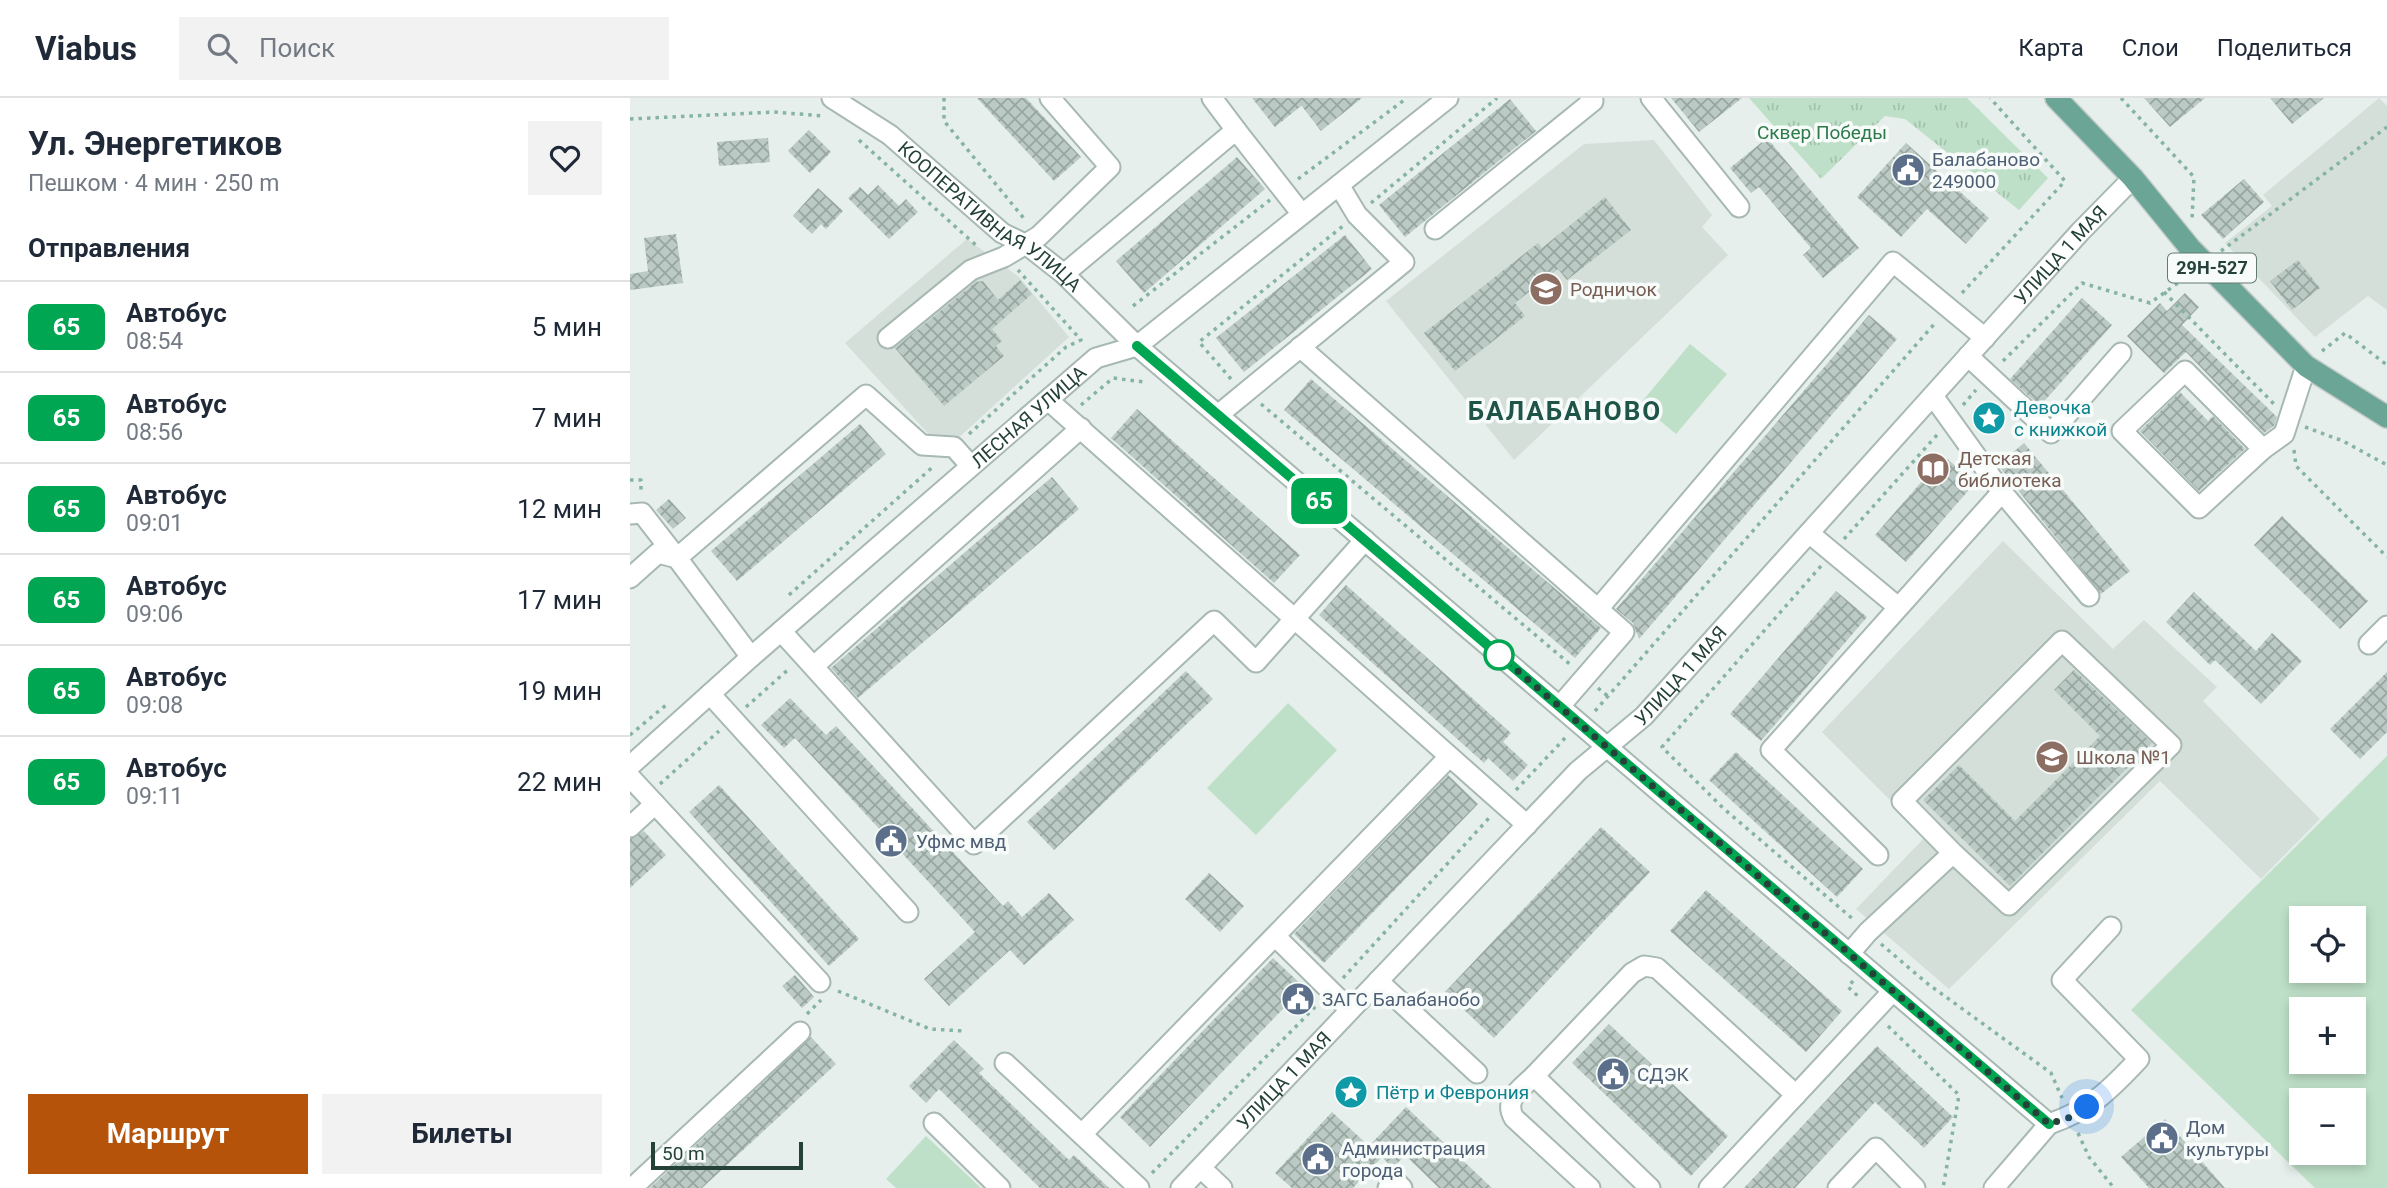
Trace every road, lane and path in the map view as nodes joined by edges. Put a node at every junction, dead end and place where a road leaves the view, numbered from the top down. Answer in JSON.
{"nodes":[{"id":1,"x":832,"y":98,"type":"edge"},
{"id":2,"x":944,"y":98,"type":"edge"},
{"id":3,"x":1051,"y":98,"type":"edge"},
{"id":4,"x":1212,"y":98,"type":"edge"},
{"id":5,"x":1448,"y":98,"type":"edge"},
{"id":6,"x":1651,"y":98,"type":"edge"},
{"id":7,"x":1990,"y":98,"type":"edge"},
{"id":8,"x":2056,"y":98,"type":"edge"},
{"id":9,"x":2121,"y":98,"type":"edge"},
{"id":10,"x":1594,"y":99,"type":"edge"},
{"id":11,"x":630,"y":119,"type":"edge"},
{"id":12,"x":832,"y":122,"type":"dead end"},
{"id":13,"x":2387,"y":127,"type":"edge"},
{"id":14,"x":1236,"y":131,"type":"junction"},
{"id":15,"x":849,"y":133,"type":"dead end"},
{"id":16,"x":2133,"y":178,"type":"junction"},
{"id":17,"x":1339,"y":185,"type":"junction"},
{"id":18,"x":1739,"y":206,"type":"dead end"},
{"id":19,"x":1301,"y":213,"type":"junction"},
{"id":20,"x":2192,"y":227,"type":"dead end"},
{"id":21,"x":1435,"y":229,"type":"dead end"},
{"id":22,"x":1033,"y":241,"type":"junction"},
{"id":23,"x":1004,"y":257,"type":"junction"},
{"id":24,"x":2206,"y":263,"type":"junction"},
{"id":25,"x":1064,"y":274,"type":"junction"},
{"id":26,"x":1948,"y":308,"type":"junction"},
{"id":27,"x":888,"y":338,"type":"dead end"},
{"id":28,"x":1984,"y":338,"type":"junction"},
{"id":29,"x":1199,"y":342,"type":"dead end"},
{"id":30,"x":1137,"y":346,"type":"junction"},
{"id":31,"x":1300,"y":347,"type":"junction"},
{"id":32,"x":2121,"y":353,"type":"dead end"},
{"id":33,"x":1968,"y":356,"type":"junction"},
{"id":34,"x":2313,"y":359,"type":"junction"},
{"id":35,"x":2387,"y":365,"type":"edge"},
{"id":36,"x":1989,"y":376,"type":"junction"},
{"id":37,"x":1246,"y":391,"type":"junction"},
{"id":38,"x":1933,"y":396,"type":"junction"},
{"id":39,"x":1048,"y":400,"type":"junction"},
{"id":40,"x":1218,"y":415,"type":"junction"},
{"id":41,"x":2387,"y":417,"type":"edge"},
{"id":42,"x":1950,"y":420,"type":"junction"},
{"id":43,"x":2301,"y":425,"type":"dead end"},
{"id":44,"x":1081,"y":428,"type":"junction"},
{"id":45,"x":954,"y":447,"type":"junction"},
{"id":46,"x":2263,"y":449,"type":"junction"},
{"id":47,"x":970,"y":465,"type":"junction"},
{"id":48,"x":2387,"y":465,"type":"edge"},
{"id":49,"x":2002,"y":492,"type":"junction"},
{"id":50,"x":630,"y":514,"type":"edge"},
{"id":51,"x":1809,"y":533,"type":"junction"},
{"id":52,"x":1365,"y":540,"type":"junction"},
{"id":53,"x":1832,"y":552,"type":"junction"},
{"id":54,"x":677,"y":558,"type":"junction"},
{"id":55,"x":630,"y":578,"type":"edge"},
{"id":56,"x":2089,"y":596,"type":"dead end"},
{"id":57,"x":780,"y":603,"type":"dead end"},
{"id":58,"x":1898,"y":607,"type":"junction"},
{"id":59,"x":1598,"y":609,"type":"junction"},
{"id":60,"x":1296,"y":619,"type":"junction"},
{"id":61,"x":2387,"y":626,"type":"edge"},
{"id":62,"x":781,"y":631,"type":"junction"},
{"id":63,"x":2369,"y":644,"type":"dead end"},
{"id":64,"x":751,"y":656,"type":"junction"},
{"id":65,"x":814,"y":666,"type":"junction"},
{"id":66,"x":1585,"y":677,"type":"junction"},
{"id":67,"x":710,"y":694,"type":"junction"},
{"id":68,"x":1610,"y":698,"type":"junction"},
{"id":69,"x":669,"y":702,"type":"dead end"},
{"id":70,"x":1559,"y":706,"type":"junction"},
{"id":71,"x":1581,"y":724,"type":"junction"},
{"id":72,"x":630,"y":735,"type":"edge"},
{"id":73,"x":1607,"y":747,"type":"junction"},
{"id":74,"x":1449,"y":757,"type":"junction"},
{"id":75,"x":630,"y":766,"type":"edge"},
{"id":76,"x":630,"y":777,"type":"edge"},
{"id":77,"x":1503,"y":803,"type":"junction"},
{"id":78,"x":654,"y":804,"type":"junction"},
{"id":79,"x":1527,"y":825,"type":"junction"},
{"id":80,"x":630,"y":827,"type":"edge"},
{"id":81,"x":1953,"y":853,"type":"junction"},
{"id":82,"x":1878,"y":855,"type":"dead end"},
{"id":83,"x":908,"y":912,"type":"dead end"},
{"id":84,"x":2111,"y":926,"type":"dead end"},
{"id":85,"x":1868,"y":932,"type":"junction"},
{"id":86,"x":1276,"y":937,"type":"junction"},
{"id":87,"x":1883,"y":946,"type":"junction"},
{"id":88,"x":1849,"y":954,"type":"junction"},
{"id":89,"x":1865,"y":967,"type":"junction"},
{"id":90,"x":1378,"y":981,"type":"junction"},
{"id":91,"x":827,"y":986,"type":"junction"},
{"id":92,"x":1330,"y":991,"type":"junction"},
{"id":93,"x":1892,"y":992,"type":"junction"},
{"id":94,"x":1350,"y":1010,"type":"junction"},
{"id":95,"x":1873,"y":1011,"type":"junction"},
{"id":96,"x":964,"y":1031,"type":"dead end"},
{"id":97,"x":800,"y":1032,"type":"joint"},
{"id":98,"x":1005,"y":1063,"type":"dead end"},
{"id":99,"x":1477,"y":1073,"type":"dead end"},
{"id":100,"x":2051,"y":1073,"type":"dead end"},
{"id":101,"x":1534,"y":1076,"type":"junction"},
{"id":102,"x":1796,"y":1095,"type":"junction"},
{"id":103,"x":934,"y":1123,"type":"dead end"},
{"id":104,"x":2049,"y":1124,"type":"junction"},
{"id":105,"x":1083,"y":1133,"type":"junction"},
{"id":106,"x":1201,"y":1168,"type":"junction"},
{"id":107,"x":632,"y":1188,"type":"edge"},
{"id":108,"x":1000,"y":1188,"type":"edge"},
{"id":109,"x":1139,"y":1188,"type":"edge"},
{"id":110,"x":1181,"y":1188,"type":"edge"},
{"id":111,"x":1222,"y":1188,"type":"edge"},
{"id":112,"x":1388,"y":1188,"type":"edge"},
{"id":113,"x":1402,"y":1188,"type":"edge"},
{"id":114,"x":1590,"y":1188,"type":"edge"},
{"id":115,"x":1650,"y":1188,"type":"edge"},
{"id":116,"x":1709,"y":1188,"type":"edge"},
{"id":117,"x":1838,"y":1188,"type":"edge"},
{"id":118,"x":1915,"y":1188,"type":"edge"},
{"id":119,"x":1943,"y":1188,"type":"edge"},
{"id":120,"x":1994,"y":1188,"type":"edge"}],
"edges":[{"from":1,"to":22,"type":"street","name":"КООПЕРАТИВНАЯ УЛИЦА"},
{"from":2,"to":22,"type":"path"},
{"from":3,"to":22,"type":"street"},
{"from":4,"to":14,"type":"street"},
{"from":5,"to":17,"type":"street","name":"ЛЕСНАЯ УЛИЦА"},
{"from":6,"to":18,"type":"street"},
{"from":7,"to":26,"type":"path"},
{"from":8,"to":16,"type":"main road","number":"29Н-527"},
{"from":9,"to":20,"type":"path"},
{"from":10,"to":21,"type":"street"},
{"from":11,"to":12,"type":"path"},
{"from":13,"to":24,"type":"path"},
{"from":14,"to":19,"type":"street"},
{"from":14,"to":25,"type":"street"},
{"from":15,"to":23,"type":"path"},
{"from":16,"to":24,"type":"main road","number":"29Н-527"},
{"from":16,"to":28,"type":"street","name":"УЛИЦА 1 МАЯ"},
{"from":17,"to":19,"type":"street","name":"ЛЕСНАЯ УЛИЦА"},
{"from":17,"to":31,"type":"street"},
{"from":19,"to":30,"type":"street","name":"ЛЕСНАЯ УЛИЦА"},
{"from":22,"to":23,"type":"street"},
{"from":22,"to":25,"type":"street","name":"КООПЕРАТИВНАЯ УЛИЦА"},
{"from":23,"to":27,"type":"street"},
{"from":23,"to":45,"type":"path"},
{"from":24,"to":34,"type":"main road","number":"29Н-527"},
{"from":24,"to":36,"type":"path"},
{"from":25,"to":30,"type":"street","name":"КООПЕРАТИВНАЯ УЛИЦА"},
{"from":26,"to":28,"type":"street"},
{"from":26,"to":59,"type":"street"},
{"from":26,"to":68,"type":"path"},
{"from":28,"to":33,"type":"street","name":"УЛИЦА 1 МАЯ"},
{"from":29,"to":37,"type":"path"},
{"from":30,"to":39,"type":"street","name":"ЛЕСНАЯ УЛИЦА"},
{"from":30,"to":40,"type":"street","name":"КООПЕРАТИВНАЯ УЛИЦА"},
{"from":31,"to":37,"type":"street"},
{"from":31,"to":59,"type":"street"},
{"from":32,"to":36,"type":"street"},
{"from":33,"to":36,"type":"street"},
{"from":33,"to":38,"type":"street","name":"УЛИЦА 1 МАЯ"},
{"from":34,"to":35,"type":"path"},
{"from":34,"to":41,"type":"main road","number":"29Н-527"},
{"from":34,"to":46,"type":"street"},
{"from":36,"to":42,"type":"path"},
{"from":37,"to":40,"type":"street"},
{"from":37,"to":66,"type":"path"},
{"from":38,"to":42,"type":"street"},
{"from":38,"to":51,"type":"street","name":"УЛИЦА 1 МАЯ"},
{"from":39,"to":44,"type":"street"},
{"from":39,"to":47,"type":"street","name":"ЛЕСНАЯ УЛИЦА"},
{"from":40,"to":52,"type":"street","name":"КООПЕРАТИВНАЯ УЛИЦА"},
{"from":42,"to":49,"type":"street"},
{"from":42,"to":53,"type":"path"},
{"from":43,"to":48,"type":"path"},
{"from":44,"to":60,"type":"street"},
{"from":44,"to":65,"type":"street"},
{"from":45,"to":47,"type":"street"},
{"from":45,"to":54,"type":"street"},
{"from":45,"to":57,"type":"path"},
{"from":46,"to":46,"type":"street"},
{"from":47,"to":62,"type":"street","name":"ЛЕСНАЯ УЛИЦА"},
{"from":49,"to":56,"type":"street"},
{"from":49,"to":58,"type":"street"},
{"from":50,"to":54,"type":"street"},
{"from":51,"to":53,"type":"street"},
{"from":51,"to":73,"type":"street","name":"УЛИЦА 1 МАЯ"},
{"from":52,"to":60,"type":"street"},
{"from":52,"to":70,"type":"street","name":"КООПЕРАТИВНАЯ УЛИЦА"},
{"from":53,"to":58,"type":"street"},
{"from":53,"to":85,"type":"path"},
{"from":54,"to":55,"type":"street"},
{"from":54,"to":64,"type":"street"},
{"from":58,"to":82,"type":"street"},
{"from":59,"to":66,"type":"street"},
{"from":60,"to":65,"type":"street"},
{"from":60,"to":74,"type":"street"},
{"from":61,"to":63,"type":"street"},
{"from":62,"to":64,"type":"street","name":"ЛЕСНАЯ УЛИЦА"},
{"from":62,"to":65,"type":"street"},
{"from":64,"to":67,"type":"street","name":"ЛЕСНАЯ УЛИЦА"},
{"from":66,"to":68,"type":"path"},
{"from":66,"to":70,"type":"street"},
{"from":67,"to":75,"type":"street","name":"ЛЕСНАЯ УЛИЦА"},
{"from":67,"to":83,"type":"street"},
{"from":68,"to":71,"type":"path"},
{"from":69,"to":72,"type":"path"},
{"from":70,"to":71,"type":"street","name":"КООПЕРАТИВНАЯ УЛИЦА"},
{"from":71,"to":73,"type":"street","name":"КООПЕРАТИВНАЯ УЛИЦА"},
{"from":71,"to":77,"type":"path"},
{"from":73,"to":79,"type":"street","name":"УЛИЦА 1 МАЯ"},
{"from":73,"to":88,"type":"street","name":"КООПЕРАТИВНАЯ УЛИЦА"},
{"from":74,"to":77,"type":"street"},
{"from":74,"to":86,"type":"street"},
{"from":76,"to":78,"type":"street"},
{"from":77,"to":79,"type":"street"},
{"from":77,"to":92,"type":"path"},
{"from":78,"to":80,"type":"street"},
{"from":78,"to":91,"type":"street"},
{"from":79,"to":90,"type":"street","name":"УЛИЦА 1 МАЯ"},
{"from":81,"to":81,"type":"street"},
{"from":81,"to":85,"type":"street"},
{"from":84,"to":104,"type":"street"},
{"from":85,"to":87,"type":"path"},
{"from":85,"to":88,"type":"street"},
{"from":86,"to":92,"type":"street"},
{"from":86,"to":105,"type":"street"},
{"from":87,"to":89,"type":"path"},
{"from":87,"to":100,"type":"path"},
{"from":88,"to":89,"type":"street","name":"КООПЕРАТИВНАЯ УЛИЦА"},
{"from":89,"to":93,"type":"street","name":"КООПЕРАТИВНАЯ УЛИЦА"},
{"from":89,"to":95,"type":"path"},
{"from":90,"to":94,"type":"street","name":"УЛИЦА 1 МАЯ"},
{"from":90,"to":99,"type":"street"},
{"from":91,"to":96,"type":"path"},
{"from":91,"to":97,"type":"path"},
{"from":92,"to":94,"type":"street"},
{"from":92,"to":109,"type":"path"},
{"from":93,"to":95,"type":"street"},
{"from":93,"to":104,"type":"street","name":"КООПЕРАТИВНАЯ УЛИЦА"},
{"from":94,"to":106,"type":"street","name":"УЛИЦА 1 МАЯ"},
{"from":95,"to":102,"type":"street"},
{"from":95,"to":119,"type":"path"},
{"from":97,"to":107,"type":"street"},
{"from":98,"to":105,"type":"street"},
{"from":101,"to":102,"type":"street"},
{"from":101,"to":114,"type":"street"},
{"from":101,"to":115,"type":"street"},
{"from":102,"to":116,"type":"street"},
{"from":103,"to":108,"type":"street"},
{"from":104,"to":120,"type":"street"},
{"from":105,"to":109,"type":"street"},
{"from":106,"to":110,"type":"street","name":"УЛИЦА 1 МАЯ"},
{"from":106,"to":111,"type":"street"},
{"from":112,"to":113,"type":"street"},
{"from":117,"to":118,"type":"street"}]}
